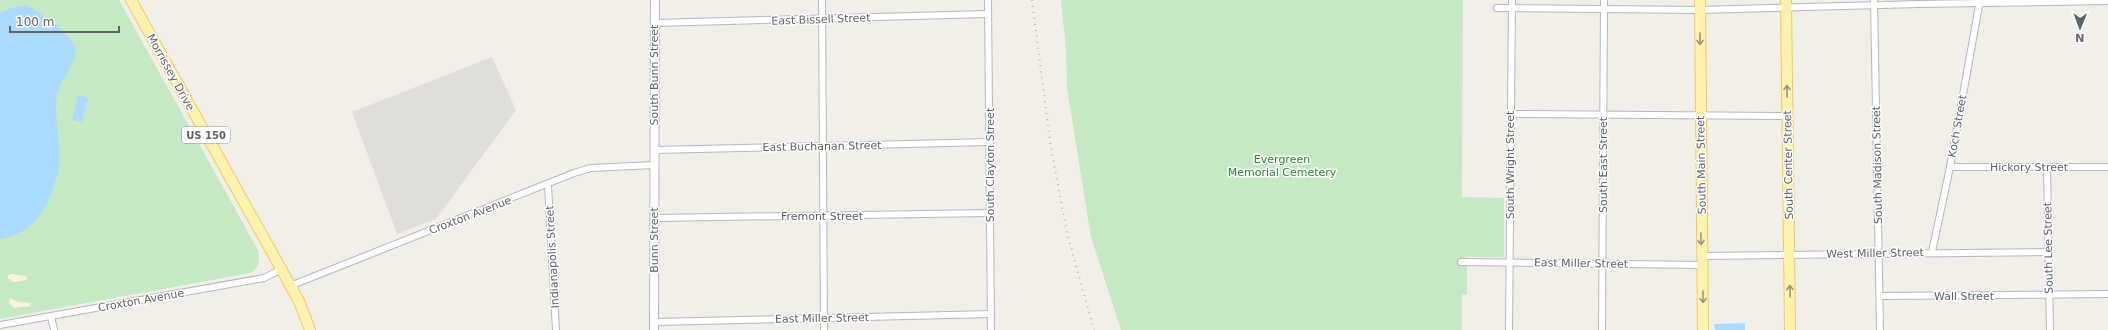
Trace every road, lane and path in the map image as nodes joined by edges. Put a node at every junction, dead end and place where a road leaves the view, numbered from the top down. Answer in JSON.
{"nodes":[{"id":1,"x":131,"y":0,"type":"edge"},
{"id":2,"x":654,"y":0,"type":"edge"},
{"id":3,"x":822,"y":0,"type":"edge"},
{"id":4,"x":988,"y":0,"type":"edge"},
{"id":5,"x":1512,"y":0,"type":"edge"},
{"id":6,"x":1604,"y":0,"type":"edge"},
{"id":7,"x":1980,"y":1,"type":"edge"},
{"id":8,"x":2108,"y":1,"type":"edge"},
{"id":9,"x":1874,"y":3,"type":"edge"},
{"id":10,"x":1786,"y":4,"type":"edge"},
{"id":11,"x":1700,"y":5,"type":"edge"},
{"id":12,"x":1497,"y":8,"type":"dead end"},
{"id":13,"x":1512,"y":8,"type":"junction"},
{"id":14,"x":1604,"y":9,"type":"junction"},
{"id":15,"x":988,"y":14,"type":"junction"},
{"id":16,"x":822,"y":19,"type":"junction"},
{"id":17,"x":654,"y":23,"type":"junction"},
{"id":18,"x":1510,"y":114,"type":"junction"},
{"id":19,"x":1603,"y":115,"type":"junction"},
{"id":20,"x":1700,"y":116,"type":"junction"},
{"id":21,"x":1788,"y":116,"type":"junction"},
{"id":22,"x":990,"y":142,"type":"junction"},
{"id":23,"x":824,"y":146,"type":"junction"},
{"id":24,"x":654,"y":150,"type":"junction"},
{"id":25,"x":654,"y":165,"type":"junction"},
{"id":26,"x":1950,"y":167,"type":"junction"},
{"id":27,"x":2047,"y":167,"type":"junction"},
{"id":28,"x":2108,"y":167,"type":"edge"},
{"id":29,"x":548,"y":185,"type":"junction"},
{"id":30,"x":990,"y":213,"type":"junction"},
{"id":31,"x":824,"y":215,"type":"junction"},
{"id":32,"x":655,"y":218,"type":"junction"},
{"id":33,"x":1879,"y":252,"type":"junction"},
{"id":34,"x":1932,"y":252,"type":"junction"},
{"id":35,"x":2048,"y":252,"type":"junction"},
{"id":36,"x":1789,"y":254,"type":"junction"},
{"id":37,"x":1702,"y":260,"type":"junction"},
{"id":38,"x":1461,"y":262,"type":"dead end"},
{"id":39,"x":1510,"y":262,"type":"junction"},
{"id":40,"x":1603,"y":264,"type":"junction"},
{"id":41,"x":280,"y":270,"type":"junction"},
{"id":42,"x":290,"y":286,"type":"junction"},
{"id":43,"x":2108,"y":294,"type":"edge"},
{"id":44,"x":1880,"y":296,"type":"junction"},
{"id":45,"x":2049,"y":296,"type":"junction"},
{"id":46,"x":991,"y":314,"type":"junction"},
{"id":47,"x":51,"y":316,"type":"junction"},
{"id":48,"x":824,"y":318,"type":"junction"},
{"id":49,"x":0,"y":326,"type":"edge"},
{"id":50,"x":654,"y":326,"type":"edge"},
{"id":51,"x":54,"y":330,"type":"edge"},
{"id":52,"x":310,"y":330,"type":"edge"},
{"id":53,"x":556,"y":330,"type":"edge"},
{"id":54,"x":824,"y":330,"type":"edge"},
{"id":55,"x":991,"y":330,"type":"edge"},
{"id":56,"x":1509,"y":330,"type":"edge"},
{"id":57,"x":1602,"y":330,"type":"edge"},
{"id":58,"x":1703,"y":330,"type":"edge"},
{"id":59,"x":1790,"y":330,"type":"edge"},
{"id":60,"x":1880,"y":330,"type":"edge"},
{"id":61,"x":2050,"y":330,"type":"edge"}],
"edges":[{"from":1,"to":41,"type":"main road","name":"Morrissey Drive","number":"US 150"},
{"from":2,"to":17,"type":"street","name":"South Bunn Street"},
{"from":3,"to":16,"type":"street"},
{"from":4,"to":15,"type":"street","name":"South Clayton Street"},
{"from":5,"to":13,"type":"street","name":"South Wright Street"},
{"from":6,"to":14,"type":"street","name":"South East Street"},
{"from":7,"to":8,"type":"street"},
{"from":7,"to":9,"type":"street"},
{"from":7,"to":26,"type":"street","name":"Koch Street"},
{"from":9,"to":10,"type":"street"},
{"from":9,"to":33,"type":"street","name":"South Madison Street"},
{"from":10,"to":11,"type":"street"},
{"from":21,"to":10,"type":"main road","name":"South Center Street","one_way":true},
{"from":11,"to":14,"type":"street"},
{"from":11,"to":20,"type":"main road","name":"South Main Street","one_way":true},
{"from":12,"to":13,"type":"street"},
{"from":13,"to":14,"type":"street"},
{"from":13,"to":18,"type":"street","name":"South Wright Street"},
{"from":14,"to":19,"type":"street","name":"South East Street"},
{"from":15,"to":16,"type":"street","name":"East Bissell Street"},
{"from":15,"to":22,"type":"street","name":"South Clayton Street"},
{"from":16,"to":17,"type":"street","name":"East Bissell Street"},
{"from":16,"to":23,"type":"street"},
{"from":17,"to":24,"type":"street","name":"South Bunn Street"},
{"from":18,"to":19,"type":"street"},
{"from":18,"to":39,"type":"street","name":"South Wright Street"},
{"from":19,"to":20,"type":"street"},
{"from":19,"to":40,"type":"street","name":"South East Street"},
{"from":20,"to":21,"type":"street"},
{"from":20,"to":37,"type":"main road","name":"South Main Street","one_way":true},
{"from":21,"to":36,"type":"main road","name":"South Center Street"},
{"from":22,"to":23,"type":"street","name":"East Buchanan Street"},
{"from":22,"to":30,"type":"street","name":"South Clayton Street"},
{"from":23,"to":24,"type":"street","name":"East Buchanan Street"},
{"from":23,"to":31,"type":"street"},
{"from":24,"to":25,"type":"street","name":"Bunn Street"},
{"from":25,"to":29,"type":"street","name":"Croxton Avenue"},
{"from":25,"to":32,"type":"street","name":"Bunn Street"},
{"from":26,"to":27,"type":"street","name":"Hickory Street"},
{"from":26,"to":34,"type":"street","name":"Koch Street"},
{"from":27,"to":28,"type":"street","name":"Hickory Street"},
{"from":27,"to":35,"type":"street","name":"South Lee Street"},
{"from":29,"to":42,"type":"street","name":"Croxton Avenue"},
{"from":29,"to":53,"type":"street","name":"Indianapolis Street"},
{"from":30,"to":31,"type":"street","name":"Fremont Street"},
{"from":30,"to":46,"type":"street","name":"South Clayton Street"},
{"from":31,"to":32,"type":"street","name":"Fremont Street"},
{"from":31,"to":48,"type":"street"},
{"from":32,"to":50,"type":"street","name":"Bunn Street"},
{"from":33,"to":34,"type":"street","name":"West Miller Street"},
{"from":33,"to":36,"type":"street","name":"West Miller Street"},
{"from":33,"to":44,"type":"street","name":"South Madison Street"},
{"from":34,"to":35,"type":"street","name":"West Miller Street"},
{"from":35,"to":45,"type":"street","name":"South Lee Street"},
{"from":36,"to":37,"type":"street","name":"West Miller Street"},
{"from":59,"to":36,"type":"main road","name":"South Center Street","one_way":true},
{"from":37,"to":40,"type":"street","name":"East Miller Street"},
{"from":37,"to":58,"type":"main road","name":"South Main Street","one_way":true},
{"from":38,"to":39,"type":"street","name":"East Miller Street"},
{"from":39,"to":40,"type":"street","name":"East Miller Street"},
{"from":39,"to":56,"type":"street","name":"South Wright Street"},
{"from":40,"to":57,"type":"street","name":"South East Street"},
{"from":41,"to":42,"type":"main road","number":"US 150"},
{"from":41,"to":47,"type":"street","name":"Croxton Avenue"},
{"from":42,"to":52,"type":"main road","number":"US 150"},
{"from":43,"to":45,"type":"street"},
{"from":44,"to":45,"type":"street","name":"Wall Street"},
{"from":44,"to":60,"type":"street","name":"South Madison Street"},
{"from":45,"to":61,"type":"street","name":"South Lee Street"},
{"from":46,"to":48,"type":"street","name":"East Miller Street"},
{"from":46,"to":55,"type":"street","name":"South Clayton Street"},
{"from":47,"to":49,"type":"street","name":"Croxton Avenue"},
{"from":47,"to":51,"type":"street"},
{"from":48,"to":50,"type":"street","name":"East Miller Street"},
{"from":48,"to":54,"type":"street"}]}
